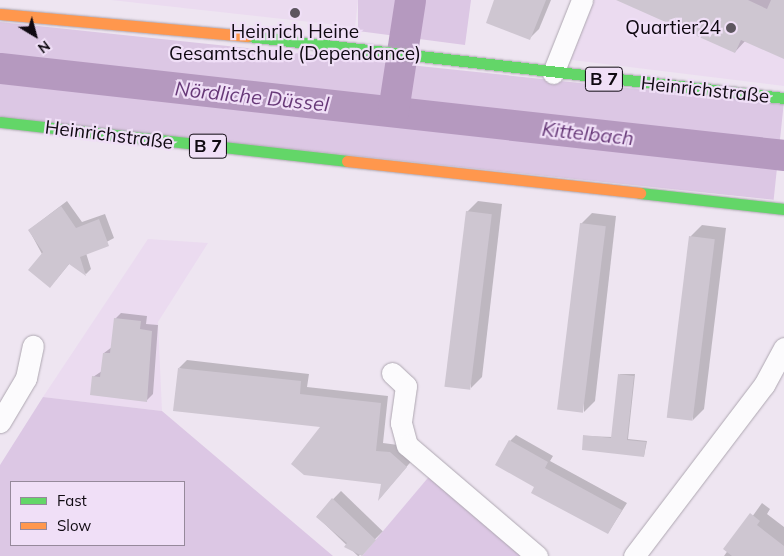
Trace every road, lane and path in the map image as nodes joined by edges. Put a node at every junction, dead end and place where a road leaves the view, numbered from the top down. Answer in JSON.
{"nodes":[{"id":1,"x":582,"y":0,"type":"edge"},
{"id":2,"x":0,"y":5,"type":"edge"},
{"id":3,"x":12,"y":12,"type":"junction"},
{"id":4,"x":0,"y":14,"type":"edge"},
{"id":5,"x":553,"y":74,"type":"junction"},
{"id":6,"x":784,"y":98,"type":"edge"},
{"id":7,"x":0,"y":122,"type":"edge"},
{"id":8,"x":784,"y":209,"type":"edge"},
{"id":9,"x":33,"y":346,"type":"dead end"},
{"id":10,"x":784,"y":348,"type":"edge"},
{"id":11,"x":392,"y":373,"type":"dead end"},
{"id":12,"x":0,"y":422,"type":"edge"},
{"id":13,"x":537,"y":556,"type":"edge"},
{"id":14,"x":634,"y":556,"type":"edge"}],
"edges":[{"from":1,"to":5,"type":"street"},
{"from":2,"to":3,"type":"main road","number":"B 7"},
{"from":3,"to":4,"type":"main road","name":"Heinrichstraße","number":"B 7"},
{"from":3,"to":5,"type":"main road","name":"Heinrichstraße","number":"B 7"},
{"from":5,"to":6,"type":"main road","name":"Heinrichstraße","number":"B 7"},
{"from":7,"to":8,"type":"main road","name":"Heinrichstraße","number":"B 7"},
{"from":9,"to":12,"type":"street"},
{"from":10,"to":14,"type":"street"},
{"from":11,"to":13,"type":"street"}]}
